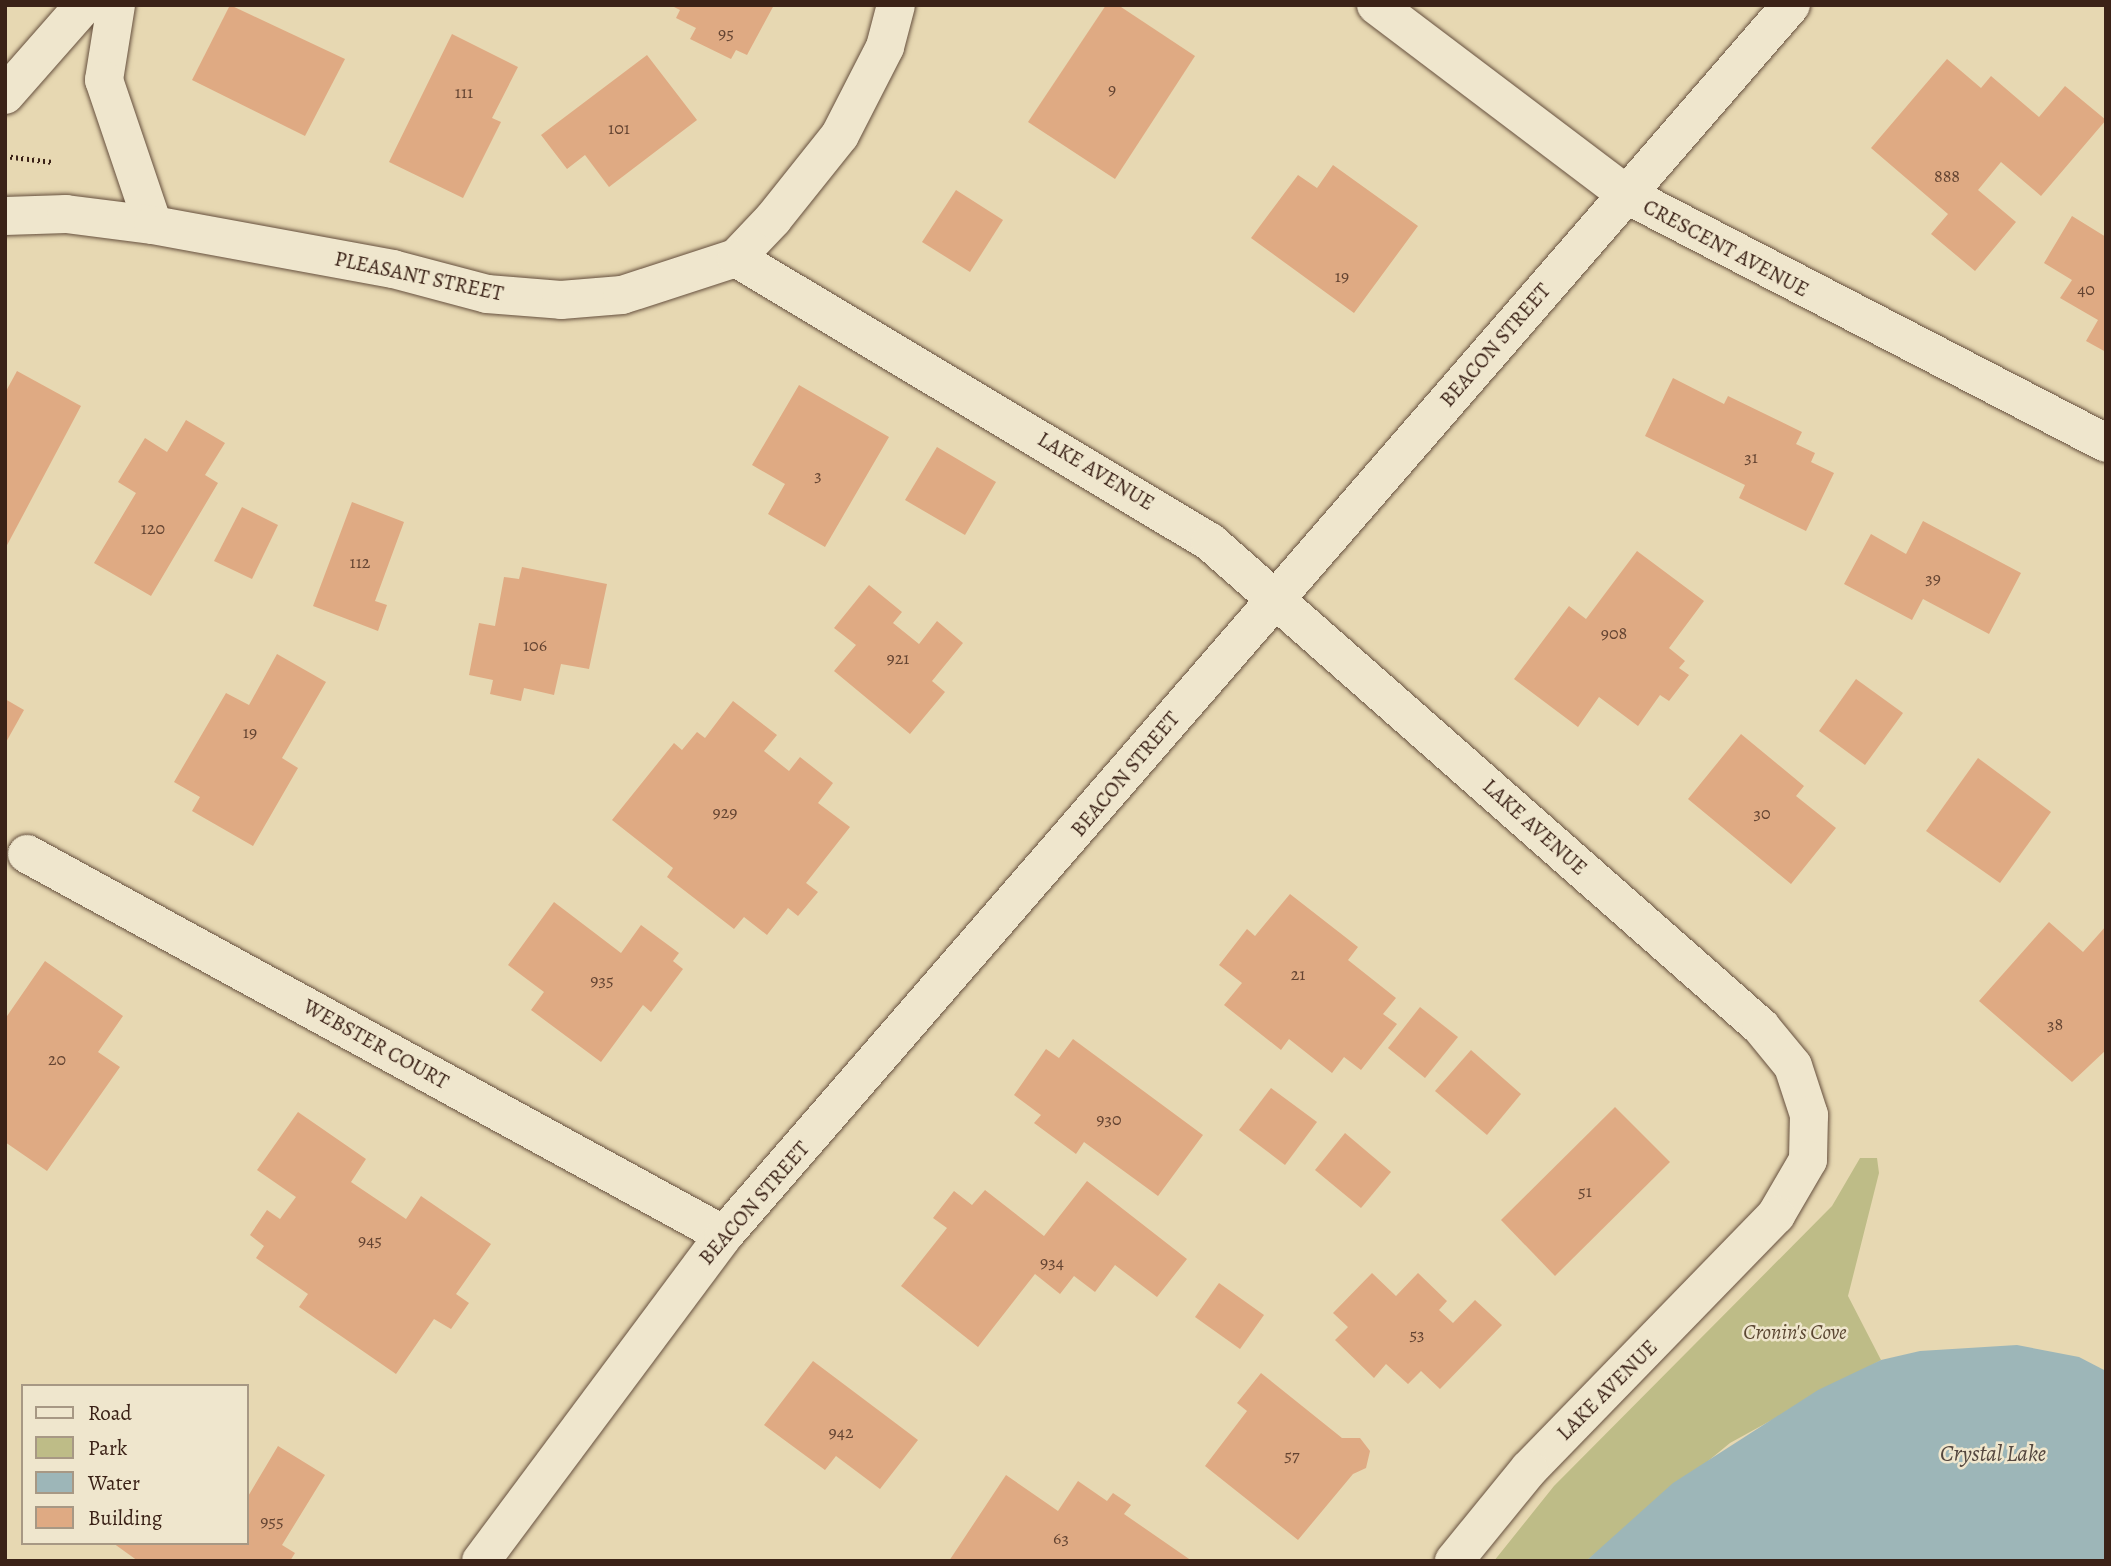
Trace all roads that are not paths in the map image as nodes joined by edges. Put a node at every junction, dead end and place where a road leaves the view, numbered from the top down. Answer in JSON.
{"nodes":[{"id":1,"x":84,"y":5,"type":"edge"},
{"id":2,"x":116,"y":5,"type":"edge"},
{"id":3,"x":896,"y":5,"type":"edge"},
{"id":4,"x":1376,"y":5,"type":"edge"},
{"id":5,"x":1791,"y":5,"type":"edge"},
{"id":6,"x":5,"y":95,"type":"edge"},
{"id":7,"x":1627,"y":195,"type":"junction"},
{"id":8,"x":5,"y":216,"type":"edge"},
{"id":9,"x":153,"y":225,"type":"junction"},
{"id":10,"x":736,"y":258,"type":"junction"},
{"id":11,"x":2106,"y":443,"type":"edge"},
{"id":12,"x":1275,"y":595,"type":"junction"},
{"id":13,"x":27,"y":854,"type":"dead end"},
{"id":14,"x":724,"y":1234,"type":"junction"},
{"id":15,"x":481,"y":1561,"type":"edge"},
{"id":16,"x":1454,"y":1561,"type":"edge"}],
"edges":[{"from":1,"to":6,"type":"street"},
{"from":2,"to":9,"type":"street"},
{"from":3,"to":10,"type":"street"},
{"from":4,"to":7,"type":"street","name":"CRESCENT AVENUE"},
{"from":5,"to":7,"type":"street","name":"BEACON STREET"},
{"from":7,"to":11,"type":"street","name":"CRESCENT AVENUE"},
{"from":7,"to":12,"type":"street","name":"BEACON STREET"},
{"from":8,"to":9,"type":"street","name":"PLEASANT STREET"},
{"from":9,"to":10,"type":"street","name":"PLEASANT STREET"},
{"from":10,"to":12,"type":"street","name":"LAKE AVENUE"},
{"from":12,"to":14,"type":"street","name":"BEACON STREET"},
{"from":12,"to":16,"type":"street","name":"LAKE AVENUE"},
{"from":13,"to":14,"type":"street","name":"WEBSTER COURT"},
{"from":14,"to":15,"type":"street","name":"BEACON STREET"}]}
